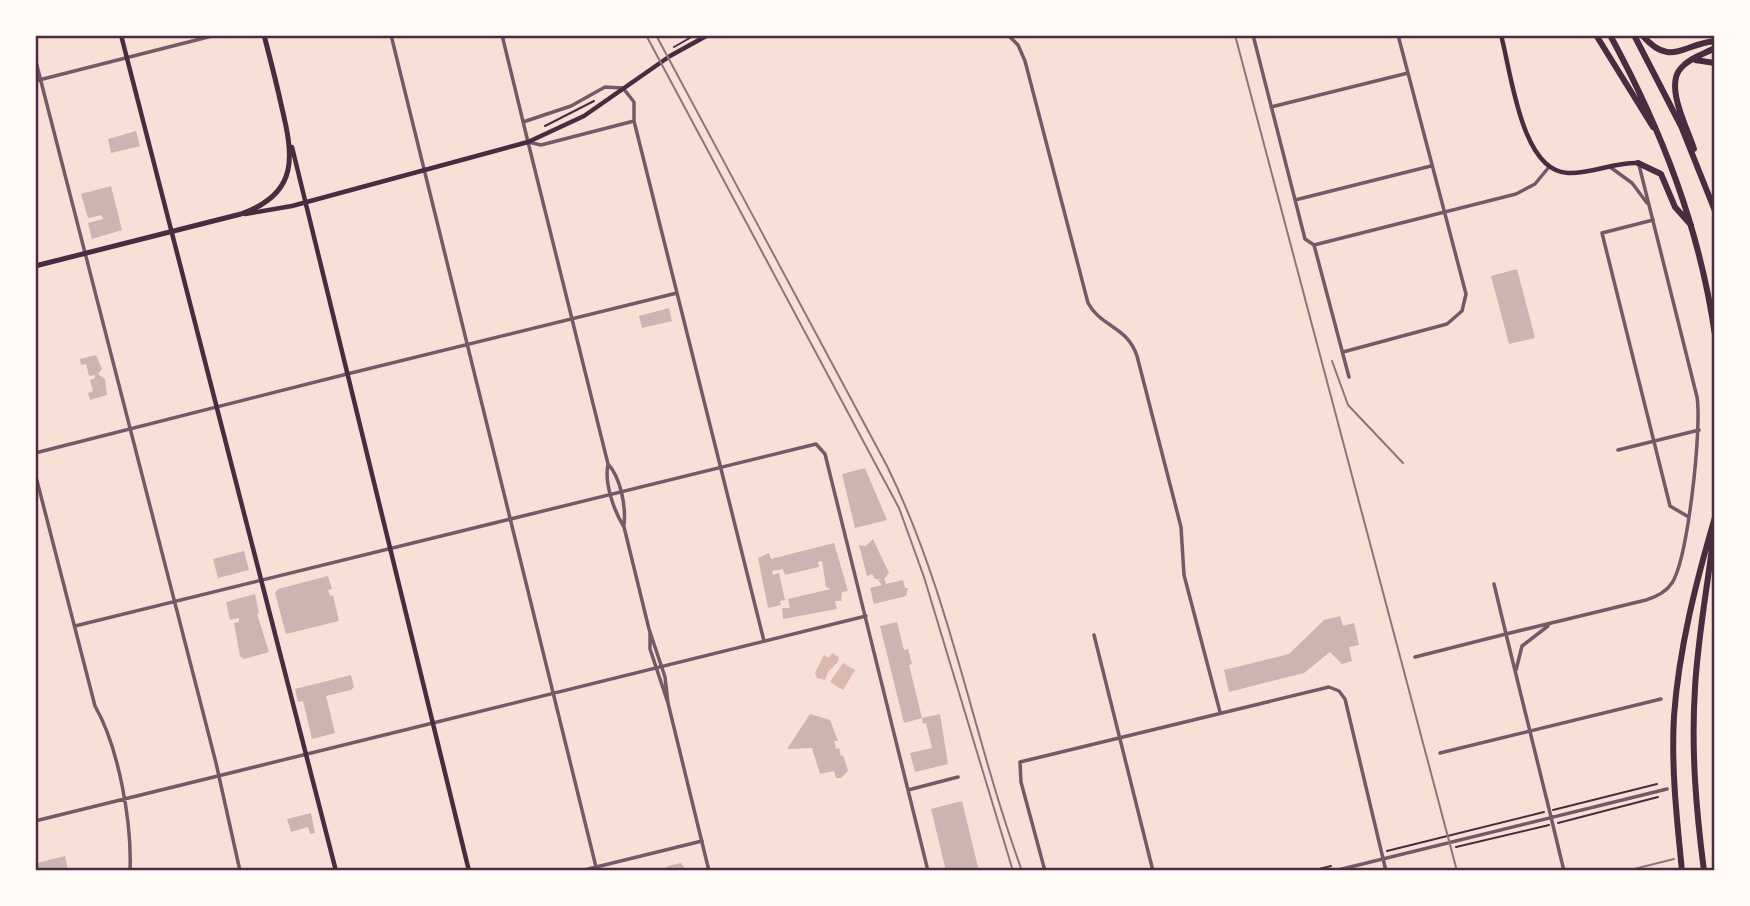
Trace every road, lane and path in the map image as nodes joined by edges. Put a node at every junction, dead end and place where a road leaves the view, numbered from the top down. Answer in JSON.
{"nodes":[{"id":1,"x":121,"y":35,"type":"edge"},
{"id":2,"x":216,"y":35,"type":"edge"},
{"id":3,"x":264,"y":35,"type":"edge"},
{"id":4,"x":391,"y":35,"type":"edge"},
{"id":5,"x":502,"y":35,"type":"edge"},
{"id":6,"x":695,"y":35,"type":"edge"},
{"id":7,"x":708,"y":35,"type":"edge"},
{"id":8,"x":1008,"y":35,"type":"edge"},
{"id":9,"x":1253,"y":35,"type":"edge"},
{"id":10,"x":1398,"y":35,"type":"edge"},
{"id":11,"x":1502,"y":35,"type":"edge"},
{"id":12,"x":1596,"y":35,"type":"edge"},
{"id":13,"x":1609,"y":35,"type":"edge"},
{"id":14,"x":1633,"y":35,"type":"edge"},
{"id":15,"x":1642,"y":35,"type":"edge"},
{"id":16,"x":1701,"y":35,"type":"edge"},
{"id":17,"x":1715,"y":41,"type":"edge"},
{"id":18,"x":1695,"y":45,"type":"junction"},
{"id":19,"x":672,"y":48,"type":"dead end"},
{"id":20,"x":1715,"y":48,"type":"edge"},
{"id":21,"x":35,"y":58,"type":"edge"},
{"id":22,"x":127,"y":58,"type":"junction"},
{"id":23,"x":1690,"y":61,"type":"junction"},
{"id":24,"x":1715,"y":63,"type":"edge"},
{"id":25,"x":1408,"y":74,"type":"junction"},
{"id":26,"x":41,"y":79,"type":"junction"},
{"id":27,"x":35,"y":81,"type":"edge"},
{"id":28,"x":598,"y":99,"type":"dead end"},
{"id":29,"x":1271,"y":107,"type":"junction"},
{"id":30,"x":634,"y":121,"type":"junction"},
{"id":31,"x":523,"y":122,"type":"junction"},
{"id":32,"x":545,"y":126,"type":"dead end"},
{"id":33,"x":528,"y":142,"type":"junction"},
{"id":34,"x":1665,"y":146,"type":"junction"},
{"id":35,"x":292,"y":147,"type":"junction"},
{"id":36,"x":1638,"y":163,"type":"junction"},
{"id":37,"x":1431,"y":166,"type":"junction"},
{"id":38,"x":1609,"y":166,"type":"junction"},
{"id":39,"x":1549,"y":167,"type":"junction"},
{"id":40,"x":424,"y":170,"type":"junction"},
{"id":41,"x":1706,"y":184,"type":"junction"},
{"id":42,"x":1295,"y":200,"type":"junction"},
{"id":43,"x":305,"y":202,"type":"junction"},
{"id":44,"x":1650,"y":209,"type":"junction"},
{"id":45,"x":1715,"y":211,"type":"edge"},
{"id":46,"x":1444,"y":212,"type":"junction"},
{"id":47,"x":242,"y":214,"type":"junction"},
{"id":48,"x":1653,"y":220,"type":"junction"},
{"id":49,"x":1694,"y":229,"type":"junction"},
{"id":50,"x":171,"y":231,"type":"junction"},
{"id":51,"x":1314,"y":245,"type":"junction"},
{"id":52,"x":85,"y":253,"type":"junction"},
{"id":53,"x":35,"y":265,"type":"edge"},
{"id":54,"x":677,"y":293,"type":"junction"},
{"id":55,"x":572,"y":318,"type":"junction"},
{"id":56,"x":1715,"y":335,"type":"edge"},
{"id":57,"x":467,"y":345,"type":"junction"},
{"id":58,"x":1343,"y":352,"type":"junction"},
{"id":59,"x":347,"y":374,"type":"junction"},
{"id":60,"x":1349,"y":377,"type":"dead end"},
{"id":61,"x":216,"y":407,"type":"junction"},
{"id":62,"x":130,"y":429,"type":"junction"},
{"id":63,"x":1699,"y":430,"type":"junction"},
{"id":64,"x":1655,"y":441,"type":"junction"},
{"id":65,"x":1618,"y":450,"type":"dead end"},
{"id":66,"x":35,"y":453,"type":"edge"},
{"id":67,"x":608,"y":464,"type":"junction"},
{"id":68,"x":721,"y":466,"type":"junction"},
{"id":69,"x":35,"y":473,"type":"edge"},
{"id":70,"x":620,"y":491,"type":"junction"},
{"id":71,"x":612,"y":493,"type":"junction"},
{"id":72,"x":1688,"y":516,"type":"junction"},
{"id":73,"x":510,"y":518,"type":"junction"},
{"id":74,"x":1715,"y":518,"type":"edge"},
{"id":75,"x":624,"y":527,"type":"junction"},
{"id":76,"x":390,"y":548,"type":"junction"},
{"id":77,"x":261,"y":580,"type":"junction"},
{"id":78,"x":1494,"y":584,"type":"dead end"},
{"id":79,"x":174,"y":601,"type":"junction"},
{"id":80,"x":866,"y":616,"type":"junction"},
{"id":81,"x":1556,"y":622,"type":"junction"},
{"id":82,"x":75,"y":626,"type":"junction"},
{"id":83,"x":649,"y":629,"type":"junction"},
{"id":84,"x":1094,"y":635,"type":"dead end"},
{"id":85,"x":1506,"y":635,"type":"junction"},
{"id":86,"x":764,"y":641,"type":"junction"},
{"id":87,"x":1415,"y":657,"type":"dead end"},
{"id":88,"x":662,"y":666,"type":"junction"},
{"id":89,"x":655,"y":668,"type":"junction"},
{"id":90,"x":1516,"y":676,"type":"junction"},
{"id":91,"x":553,"y":693,"type":"junction"},
{"id":92,"x":1661,"y":699,"type":"dead end"},
{"id":93,"x":668,"y":703,"type":"junction"},
{"id":94,"x":1220,"y":712,"type":"junction"},
{"id":95,"x":433,"y":723,"type":"junction"},
{"id":96,"x":1530,"y":731,"type":"junction"},
{"id":97,"x":1120,"y":737,"type":"junction"},
{"id":98,"x":1440,"y":753,"type":"dead end"},
{"id":99,"x":306,"y":754,"type":"junction"},
{"id":100,"x":218,"y":776,"type":"junction"},
{"id":101,"x":958,"y":778,"type":"dead end"},
{"id":102,"x":1657,"y":784,"type":"dead end"},
{"id":103,"x":1667,"y":789,"type":"dead end"},
{"id":104,"x":908,"y":790,"type":"junction"},
{"id":105,"x":1659,"y":797,"type":"dead end"},
{"id":106,"x":124,"y":799,"type":"junction"},
{"id":107,"x":1558,"y":808,"type":"dead end"},
{"id":108,"x":1540,"y":813,"type":"dead end"},
{"id":109,"x":1551,"y":817,"type":"junction"},
{"id":110,"x":35,"y":821,"type":"edge"},
{"id":111,"x":1561,"y":822,"type":"dead end"},
{"id":112,"x":1543,"y":827,"type":"dead end"},
{"id":113,"x":702,"y":841,"type":"junction"},
{"id":114,"x":1450,"y":847,"type":"dead end"},
{"id":115,"x":1398,"y":848,"type":"dead end"},
{"id":116,"x":1383,"y":858,"type":"junction"},
{"id":117,"x":597,"y":869,"type":"edge"},
{"id":118,"x":130,"y":871,"type":"edge"},
{"id":119,"x":240,"y":871,"type":"edge"},
{"id":120,"x":336,"y":871,"type":"edge"},
{"id":121,"x":469,"y":871,"type":"edge"},
{"id":122,"x":580,"y":871,"type":"edge"},
{"id":123,"x":709,"y":871,"type":"edge"},
{"id":124,"x":928,"y":871,"type":"edge"},
{"id":125,"x":1045,"y":871,"type":"edge"},
{"id":126,"x":1153,"y":871,"type":"edge"},
{"id":127,"x":1334,"y":871,"type":"edge"},
{"id":128,"x":1386,"y":871,"type":"edge"},
{"id":129,"x":1564,"y":871,"type":"edge"},
{"id":130,"x":1682,"y":871,"type":"edge"},
{"id":131,"x":1704,"y":871,"type":"edge"}],
"edges":[{"from":1,"to":22,"type":"main road"},
{"from":2,"to":22,"type":"street"},
{"from":3,"to":35,"type":"main road"},
{"from":4,"to":40,"type":"street"},
{"from":5,"to":31,"type":"street"},
{"from":6,"to":19,"type":"path"},
{"from":7,"to":33,"type":"main road"},
{"from":8,"to":94,"type":"street"},
{"from":9,"to":29,"type":"street"},
{"from":10,"to":25,"type":"street"},
{"from":11,"to":39,"type":"main road"},
{"from":12,"to":34,"type":"highway"},
{"from":13,"to":34,"type":"highway"},
{"from":14,"to":41,"type":"highway"},
{"from":15,"to":18,"type":"highway"},
{"from":16,"to":18,"type":"highway"},
{"from":17,"to":18,"type":"highway"},
{"from":20,"to":23,"type":"highway"},
{"from":21,"to":26,"type":"street"},
{"from":22,"to":26,"type":"street"},
{"from":22,"to":50,"type":"main road"},
{"from":23,"to":24,"type":"highway"},
{"from":23,"to":41,"type":"highway"},
{"from":25,"to":29,"type":"street"},
{"from":25,"to":37,"type":"street"},
{"from":26,"to":27,"type":"street"},
{"from":26,"to":52,"type":"street"},
{"from":28,"to":32,"type":"path"},
{"from":29,"to":42,"type":"street"},
{"from":30,"to":31,"type":"street"},
{"from":30,"to":33,"type":"street"},
{"from":30,"to":54,"type":"street"},
{"from":31,"to":33,"type":"street"},
{"from":33,"to":40,"type":"main road"},
{"from":33,"to":55,"type":"street"},
{"from":34,"to":49,"type":"highway"},
{"from":35,"to":43,"type":"main road"},
{"from":35,"to":47,"type":"main road"},
{"from":36,"to":38,"type":"main road"},
{"from":36,"to":44,"type":"street"},
{"from":36,"to":49,"type":"highway"},
{"from":37,"to":42,"type":"street"},
{"from":37,"to":46,"type":"street"},
{"from":38,"to":39,"type":"main road"},
{"from":38,"to":44,"type":"street"},
{"from":39,"to":46,"type":"street"},
{"from":40,"to":43,"type":"main road"},
{"from":40,"to":57,"type":"street"},
{"from":41,"to":45,"type":"highway"},
{"from":42,"to":51,"type":"street"},
{"from":43,"to":47,"type":"main road"},
{"from":43,"to":59,"type":"main road"},
{"from":44,"to":48,"type":"street"},
{"from":46,"to":51,"type":"street"},
{"from":46,"to":58,"type":"street"},
{"from":47,"to":50,"type":"main road"},
{"from":48,"to":63,"type":"street"},
{"from":48,"to":64,"type":"street"},
{"from":49,"to":56,"type":"highway"},
{"from":50,"to":52,"type":"main road"},
{"from":50,"to":61,"type":"main road"},
{"from":51,"to":58,"type":"street"},
{"from":52,"to":53,"type":"main road"},
{"from":52,"to":62,"type":"street"},
{"from":54,"to":55,"type":"street"},
{"from":54,"to":68,"type":"street"},
{"from":55,"to":57,"type":"street"},
{"from":55,"to":67,"type":"street"},
{"from":57,"to":59,"type":"street"},
{"from":57,"to":73,"type":"street"},
{"from":58,"to":60,"type":"street"},
{"from":59,"to":61,"type":"street"},
{"from":59,"to":76,"type":"main road"},
{"from":61,"to":62,"type":"street"},
{"from":61,"to":77,"type":"main road"},
{"from":62,"to":66,"type":"street"},
{"from":62,"to":79,"type":"street"},
{"from":63,"to":64,"type":"street"},
{"from":63,"to":72,"type":"street"},
{"from":64,"to":65,"type":"street"},
{"from":64,"to":72,"type":"street"},
{"from":67,"to":70,"type":"street"},
{"from":67,"to":71,"type":"street"},
{"from":68,"to":70,"type":"street"},
{"from":68,"to":80,"type":"street"},
{"from":68,"to":86,"type":"street"},
{"from":69,"to":82,"type":"street"},
{"from":70,"to":71,"type":"street"},
{"from":70,"to":75,"type":"street"},
{"from":71,"to":73,"type":"street"},
{"from":71,"to":75,"type":"street"},
{"from":72,"to":81,"type":"street"},
{"from":73,"to":76,"type":"street"},
{"from":73,"to":91,"type":"street"},
{"from":74,"to":130,"type":"highway"},
{"from":74,"to":131,"type":"highway"},
{"from":75,"to":83,"type":"street"},
{"from":76,"to":77,"type":"street"},
{"from":76,"to":95,"type":"main road"},
{"from":77,"to":79,"type":"street"},
{"from":77,"to":99,"type":"main road"},
{"from":78,"to":85,"type":"street"},
{"from":79,"to":82,"type":"street"},
{"from":79,"to":100,"type":"street"},
{"from":80,"to":86,"type":"street"},
{"from":80,"to":104,"type":"street"},
{"from":81,"to":85,"type":"street"},
{"from":81,"to":90,"type":"street"},
{"from":82,"to":106,"type":"street"},
{"from":83,"to":88,"type":"street"},
{"from":83,"to":89,"type":"street"},
{"from":84,"to":97,"type":"street"},
{"from":85,"to":87,"type":"street"},
{"from":85,"to":90,"type":"street"},
{"from":86,"to":88,"type":"street"},
{"from":88,"to":89,"type":"street"},
{"from":88,"to":93,"type":"street"},
{"from":89,"to":91,"type":"street"},
{"from":89,"to":93,"type":"street"},
{"from":90,"to":96,"type":"street"},
{"from":91,"to":95,"type":"street"},
{"from":91,"to":117,"type":"street"},
{"from":92,"to":96,"type":"street"},
{"from":93,"to":113,"type":"street"},
{"from":94,"to":97,"type":"street"},
{"from":94,"to":116,"type":"street"},
{"from":95,"to":99,"type":"street"},
{"from":95,"to":121,"type":"main road"},
{"from":96,"to":98,"type":"street"},
{"from":96,"to":109,"type":"street"},
{"from":97,"to":125,"type":"street"},
{"from":97,"to":126,"type":"street"},
{"from":99,"to":100,"type":"street"},
{"from":99,"to":120,"type":"main road"},
{"from":100,"to":106,"type":"street"},
{"from":100,"to":119,"type":"street"},
{"from":101,"to":104,"type":"street"},
{"from":102,"to":107,"type":"path"},
{"from":103,"to":109,"type":"street"},
{"from":104,"to":124,"type":"street"},
{"from":105,"to":111,"type":"path"},
{"from":106,"to":110,"type":"street"},
{"from":106,"to":118,"type":"street"},
{"from":108,"to":115,"type":"path"},
{"from":109,"to":116,"type":"street"},
{"from":109,"to":129,"type":"street"},
{"from":112,"to":114,"type":"path"},
{"from":113,"to":117,"type":"street"},
{"from":113,"to":123,"type":"street"},
{"from":116,"to":127,"type":"street"},
{"from":116,"to":128,"type":"street"},
{"from":117,"to":122,"type":"street"}]}
